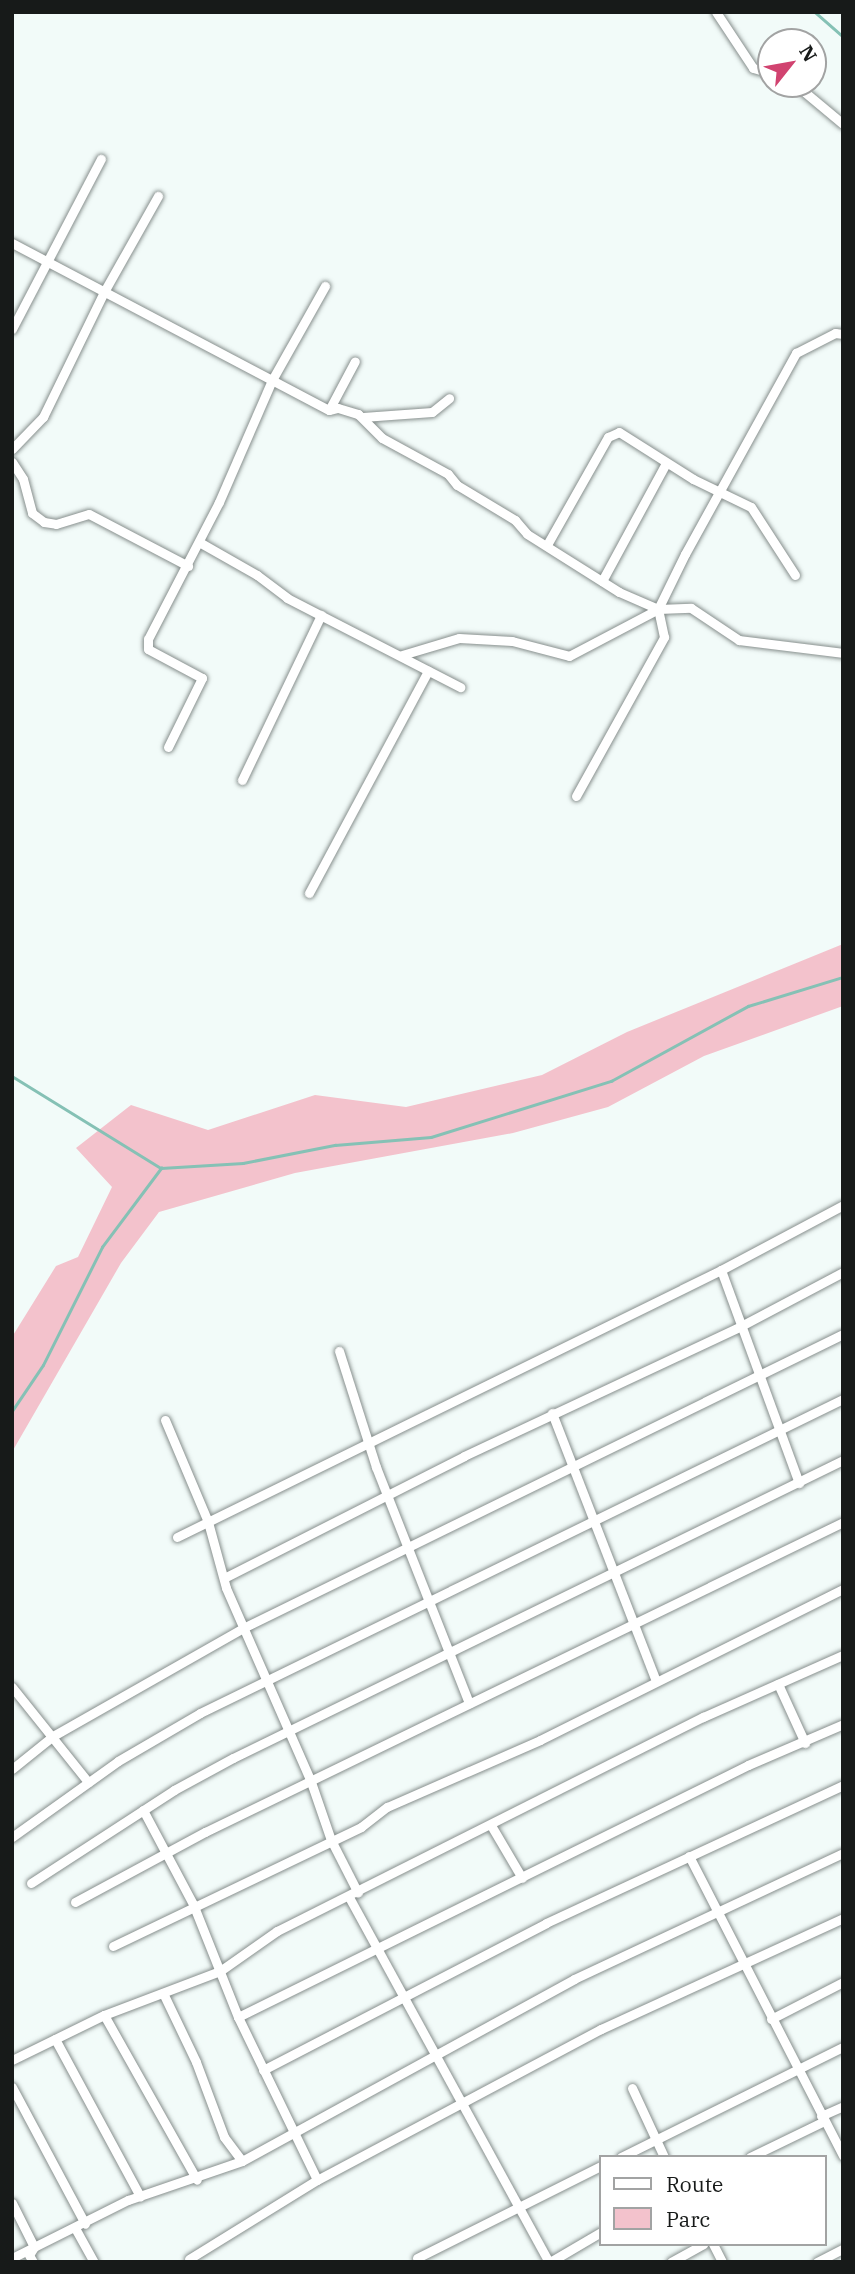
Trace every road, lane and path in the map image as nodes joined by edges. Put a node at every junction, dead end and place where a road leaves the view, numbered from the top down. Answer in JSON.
{"nodes":[{"id":1,"x":716,"y":12,"type":"edge"},
{"id":2,"x":757,"y":69,"type":"edge"},
{"id":3,"x":812,"y":98,"type":"edge"},
{"id":4,"x":843,"y":124,"type":"edge"},
{"id":5,"x":101,"y":159,"type":"dead end"},
{"id":6,"x":158,"y":196,"type":"dead end"},
{"id":7,"x":12,"y":243,"type":"edge"},
{"id":8,"x":47,"y":260,"type":"junction"},
{"id":9,"x":326,"y":286,"type":"dead end"},
{"id":10,"x":105,"y":290,"type":"junction"},
{"id":11,"x":12,"y":329,"type":"edge"},
{"id":12,"x":843,"y":334,"type":"edge"},
{"id":13,"x":355,"y":361,"type":"dead end"},
{"id":14,"x":272,"y":380,"type":"junction"},
{"id":15,"x":449,"y":398,"type":"dead end"},
{"id":16,"x":329,"y":410,"type":"junction"},
{"id":17,"x":362,"y":417,"type":"junction"},
{"id":18,"x":12,"y":449,"type":"edge"},
{"id":19,"x":12,"y":462,"type":"edge"},
{"id":20,"x":666,"y":463,"type":"junction"},
{"id":21,"x":717,"y":492,"type":"junction"},
{"id":22,"x":199,"y":542,"type":"junction"},
{"id":23,"x":548,"y":543,"type":"junction"},
{"id":24,"x":188,"y":566,"type":"junction"},
{"id":25,"x":795,"y":576,"type":"dead end"},
{"id":26,"x":602,"y":581,"type":"junction"},
{"id":27,"x":658,"y":609,"type":"junction"},
{"id":28,"x":321,"y":615,"type":"junction"},
{"id":29,"x":843,"y":653,"type":"edge"},
{"id":30,"x":402,"y":655,"type":"junction"},
{"id":31,"x":428,"y":671,"type":"junction"},
{"id":32,"x":460,"y":687,"type":"dead end"},
{"id":33,"x":168,"y":747,"type":"dead end"},
{"id":34,"x":242,"y":780,"type":"dead end"},
{"id":35,"x":576,"y":796,"type":"dead end"},
{"id":36,"x":309,"y":893,"type":"dead end"},
{"id":37,"x":843,"y":1205,"type":"edge"},
{"id":38,"x":721,"y":1270,"type":"junction"},
{"id":39,"x":843,"y":1272,"type":"edge"},
{"id":40,"x":741,"y":1326,"type":"junction"},
{"id":41,"x":843,"y":1334,"type":"edge"},
{"id":42,"x":339,"y":1351,"type":"dead end"},
{"id":43,"x":758,"y":1376,"type":"junction"},
{"id":44,"x":843,"y":1399,"type":"edge"},
{"id":45,"x":552,"y":1413,"type":"junction"},
{"id":46,"x":165,"y":1420,"type":"dead end"},
{"id":47,"x":778,"y":1429,"type":"junction"},
{"id":48,"x":367,"y":1441,"type":"junction"},
{"id":49,"x":843,"y":1461,"type":"edge"},
{"id":50,"x":571,"y":1467,"type":"junction"},
{"id":51,"x":799,"y":1483,"type":"junction"},
{"id":52,"x":387,"y":1495,"type":"junction"},
{"id":53,"x":593,"y":1519,"type":"junction"},
{"id":54,"x":208,"y":1522,"type":"junction"},
{"id":55,"x":843,"y":1522,"type":"edge"},
{"id":56,"x":177,"y":1537,"type":"dead end"},
{"id":57,"x":407,"y":1549,"type":"junction"},
{"id":58,"x":614,"y":1573,"type":"junction"},
{"id":59,"x":226,"y":1577,"type":"junction"},
{"id":60,"x":843,"y":1589,"type":"edge"},
{"id":61,"x":429,"y":1600,"type":"junction"},
{"id":62,"x":633,"y":1626,"type":"junction"},
{"id":63,"x":243,"y":1629,"type":"junction"},
{"id":64,"x":450,"y":1651,"type":"junction"},
{"id":65,"x":843,"y":1656,"type":"edge"},
{"id":66,"x":655,"y":1679,"type":"junction"},
{"id":67,"x":265,"y":1681,"type":"junction"},
{"id":68,"x":778,"y":1685,"type":"junction"},
{"id":69,"x":12,"y":1687,"type":"edge"},
{"id":70,"x":469,"y":1703,"type":"junction"},
{"id":71,"x":843,"y":1724,"type":"edge"},
{"id":72,"x":288,"y":1732,"type":"junction"},
{"id":73,"x":53,"y":1736,"type":"junction"},
{"id":74,"x":805,"y":1742,"type":"junction"},
{"id":75,"x":12,"y":1769,"type":"edge"},
{"id":76,"x":88,"y":1782,"type":"junction"},
{"id":77,"x":311,"y":1782,"type":"junction"},
{"id":78,"x":843,"y":1785,"type":"edge"},
{"id":79,"x":143,"y":1810,"type":"junction"},
{"id":80,"x":492,"y":1827,"type":"junction"},
{"id":81,"x":12,"y":1837,"type":"edge"},
{"id":82,"x":331,"y":1840,"type":"junction"},
{"id":83,"x":843,"y":1853,"type":"edge"},
{"id":84,"x":163,"y":1855,"type":"junction"},
{"id":85,"x":689,"y":1856,"type":"junction"},
{"id":86,"x":522,"y":1878,"type":"junction"},
{"id":87,"x":31,"y":1883,"type":"dead end"},
{"id":88,"x":353,"y":1895,"type":"junction"},
{"id":89,"x":75,"y":1902,"type":"dead end"},
{"id":90,"x":193,"y":1904,"type":"junction"},
{"id":91,"x":718,"y":1909,"type":"junction"},
{"id":92,"x":843,"y":1918,"type":"edge"},
{"id":93,"x":113,"y":1946,"type":"dead end"},
{"id":94,"x":377,"y":1946,"type":"junction"},
{"id":95,"x":743,"y":1963,"type":"junction"},
{"id":96,"x":220,"y":1972,"type":"junction"},
{"id":97,"x":843,"y":1982,"type":"edge"},
{"id":98,"x":163,"y":1993,"type":"junction"},
{"id":99,"x":405,"y":1997,"type":"junction"},
{"id":100,"x":104,"y":2015,"type":"junction"},
{"id":101,"x":238,"y":2017,"type":"junction"},
{"id":102,"x":771,"y":2019,"type":"junction"},
{"id":103,"x":55,"y":2039,"type":"junction"},
{"id":104,"x":843,"y":2047,"type":"edge"},
{"id":105,"x":437,"y":2055,"type":"junction"},
{"id":106,"x":12,"y":2060,"type":"edge"},
{"id":107,"x":797,"y":2068,"type":"junction"},
{"id":108,"x":263,"y":2070,"type":"junction"},
{"id":109,"x":12,"y":2087,"type":"edge"},
{"id":110,"x":632,"y":2088,"type":"dead end"},
{"id":111,"x":461,"y":2104,"type":"junction"},
{"id":112,"x":843,"y":2106,"type":"edge"},
{"id":113,"x":823,"y":2118,"type":"junction"},
{"id":114,"x":294,"y":2132,"type":"junction"},
{"id":115,"x":656,"y":2140,"type":"junction"},
{"id":116,"x":625,"y":2155,"type":"edge"},
{"id":117,"x":663,"y":2155,"type":"edge"},
{"id":118,"x":754,"y":2155,"type":"edge"},
{"id":119,"x":843,"y":2156,"type":"edge"},
{"id":120,"x":242,"y":2161,"type":"junction"},
{"id":121,"x":600,"y":2166,"type":"edge"},
{"id":122,"x":197,"y":2180,"type":"junction"},
{"id":123,"x":317,"y":2180,"type":"junction"},
{"id":124,"x":140,"y":2196,"type":"junction"},
{"id":125,"x":12,"y":2203,"type":"edge"},
{"id":126,"x":517,"y":2208,"type":"junction"},
{"id":127,"x":80,"y":2226,"type":"junction"},
{"id":128,"x":600,"y":2233,"type":"edge"},
{"id":129,"x":699,"y":2246,"type":"edge"},
{"id":130,"x":714,"y":2246,"type":"edge"},
{"id":131,"x":34,"y":2247,"type":"junction"},
{"id":132,"x":843,"y":2249,"type":"edge"},
{"id":133,"x":12,"y":2258,"type":"edge"},
{"id":134,"x":418,"y":2258,"type":"dead end"},
{"id":135,"x":189,"y":2259,"type":"dead end"},
{"id":136,"x":33,"y":2262,"type":"edge"},
{"id":137,"x":94,"y":2262,"type":"edge"},
{"id":138,"x":549,"y":2262,"type":"edge"},
{"id":139,"x":671,"y":2262,"type":"edge"},
{"id":140,"x":722,"y":2262,"type":"edge"},
{"id":141,"x":817,"y":2262,"type":"edge"}],
"edges":[{"from":1,"to":2,"type":"street"},
{"from":3,"to":4,"type":"street"},
{"from":5,"to":8,"type":"street"},
{"from":6,"to":10,"type":"street"},
{"from":7,"to":8,"type":"street"},
{"from":8,"to":10,"type":"street"},
{"from":8,"to":11,"type":"street"},
{"from":9,"to":14,"type":"street"},
{"from":10,"to":14,"type":"street"},
{"from":10,"to":18,"type":"street"},
{"from":12,"to":21,"type":"street"},
{"from":13,"to":16,"type":"street"},
{"from":14,"to":16,"type":"street"},
{"from":14,"to":22,"type":"street"},
{"from":15,"to":17,"type":"street"},
{"from":16,"to":17,"type":"street"},
{"from":17,"to":23,"type":"street"},
{"from":19,"to":24,"type":"street"},
{"from":20,"to":21,"type":"street"},
{"from":20,"to":23,"type":"street"},
{"from":20,"to":26,"type":"street"},
{"from":21,"to":25,"type":"street"},
{"from":21,"to":27,"type":"street"},
{"from":22,"to":24,"type":"street"},
{"from":22,"to":28,"type":"street"},
{"from":23,"to":26,"type":"street"},
{"from":24,"to":33,"type":"street"},
{"from":26,"to":27,"type":"street"},
{"from":27,"to":29,"type":"street"},
{"from":27,"to":30,"type":"street"},
{"from":27,"to":35,"type":"street"},
{"from":28,"to":30,"type":"street"},
{"from":28,"to":34,"type":"street"},
{"from":30,"to":31,"type":"street"},
{"from":31,"to":32,"type":"street"},
{"from":31,"to":36,"type":"street"},
{"from":37,"to":38,"type":"street"},
{"from":38,"to":40,"type":"street"},
{"from":38,"to":48,"type":"street"},
{"from":39,"to":40,"type":"street"},
{"from":40,"to":43,"type":"street"},
{"from":40,"to":45,"type":"street"},
{"from":41,"to":43,"type":"street"},
{"from":42,"to":48,"type":"street"},
{"from":43,"to":47,"type":"street"},
{"from":43,"to":50,"type":"street"},
{"from":44,"to":47,"type":"street"},
{"from":45,"to":50,"type":"street"},
{"from":45,"to":52,"type":"street"},
{"from":46,"to":54,"type":"street"},
{"from":47,"to":51,"type":"street"},
{"from":47,"to":53,"type":"street"},
{"from":48,"to":52,"type":"street"},
{"from":48,"to":54,"type":"street"},
{"from":49,"to":51,"type":"street"},
{"from":50,"to":53,"type":"street"},
{"from":50,"to":57,"type":"street"},
{"from":51,"to":58,"type":"street"},
{"from":52,"to":57,"type":"street"},
{"from":52,"to":59,"type":"street"},
{"from":53,"to":58,"type":"street"},
{"from":53,"to":61,"type":"street"},
{"from":54,"to":56,"type":"street"},
{"from":54,"to":59,"type":"street"},
{"from":55,"to":62,"type":"street"},
{"from":57,"to":61,"type":"street"},
{"from":57,"to":63,"type":"street"},
{"from":58,"to":62,"type":"street"},
{"from":58,"to":64,"type":"street"},
{"from":59,"to":63,"type":"street"},
{"from":60,"to":66,"type":"street"},
{"from":61,"to":64,"type":"street"},
{"from":61,"to":67,"type":"street"},
{"from":62,"to":66,"type":"street"},
{"from":62,"to":70,"type":"street"},
{"from":63,"to":67,"type":"street"},
{"from":63,"to":73,"type":"street"},
{"from":64,"to":70,"type":"street"},
{"from":64,"to":72,"type":"street"},
{"from":65,"to":68,"type":"street"},
{"from":66,"to":82,"type":"street"},
{"from":67,"to":72,"type":"street"},
{"from":67,"to":76,"type":"street"},
{"from":68,"to":74,"type":"street"},
{"from":68,"to":80,"type":"street"},
{"from":69,"to":73,"type":"street"},
{"from":70,"to":77,"type":"street"},
{"from":71,"to":74,"type":"street"},
{"from":72,"to":77,"type":"street"},
{"from":72,"to":79,"type":"street"},
{"from":73,"to":75,"type":"street"},
{"from":73,"to":76,"type":"street"},
{"from":74,"to":86,"type":"street"},
{"from":76,"to":81,"type":"street"},
{"from":77,"to":82,"type":"street"},
{"from":77,"to":84,"type":"street"},
{"from":78,"to":85,"type":"street"},
{"from":79,"to":84,"type":"street"},
{"from":79,"to":87,"type":"street"},
{"from":80,"to":86,"type":"street"},
{"from":80,"to":88,"type":"street"},
{"from":82,"to":88,"type":"street"},
{"from":82,"to":90,"type":"street"},
{"from":83,"to":91,"type":"street"},
{"from":84,"to":89,"type":"street"},
{"from":84,"to":90,"type":"street"},
{"from":85,"to":91,"type":"street"},
{"from":85,"to":99,"type":"street"},
{"from":86,"to":94,"type":"street"},
{"from":88,"to":94,"type":"street"},
{"from":88,"to":96,"type":"street"},
{"from":90,"to":93,"type":"street"},
{"from":90,"to":96,"type":"street"},
{"from":91,"to":95,"type":"street"},
{"from":91,"to":105,"type":"street"},
{"from":92,"to":95,"type":"street"},
{"from":94,"to":99,"type":"street"},
{"from":94,"to":101,"type":"street"},
{"from":95,"to":102,"type":"street"},
{"from":95,"to":111,"type":"street"},
{"from":96,"to":98,"type":"street"},
{"from":96,"to":101,"type":"street"},
{"from":97,"to":102,"type":"street"},
{"from":98,"to":100,"type":"street"},
{"from":98,"to":120,"type":"street"},
{"from":99,"to":105,"type":"street"},
{"from":99,"to":108,"type":"street"},
{"from":100,"to":103,"type":"street"},
{"from":100,"to":122,"type":"street"},
{"from":101,"to":108,"type":"street"},
{"from":102,"to":107,"type":"street"},
{"from":103,"to":106,"type":"street"},
{"from":103,"to":124,"type":"street"},
{"from":104,"to":107,"type":"street"},
{"from":105,"to":111,"type":"street"},
{"from":105,"to":114,"type":"street"},
{"from":107,"to":113,"type":"street"},
{"from":107,"to":115,"type":"street"},
{"from":108,"to":114,"type":"street"},
{"from":109,"to":127,"type":"street"},
{"from":110,"to":115,"type":"street"},
{"from":111,"to":123,"type":"street"},
{"from":111,"to":126,"type":"street"},
{"from":112,"to":113,"type":"street"},
{"from":113,"to":118,"type":"street"},
{"from":113,"to":119,"type":"street"},
{"from":114,"to":120,"type":"street"},
{"from":114,"to":123,"type":"street"},
{"from":115,"to":116,"type":"street"},
{"from":115,"to":117,"type":"street"},
{"from":120,"to":122,"type":"street"},
{"from":121,"to":126,"type":"street"},
{"from":122,"to":124,"type":"street"},
{"from":123,"to":135,"type":"street"},
{"from":124,"to":127,"type":"street"},
{"from":125,"to":131,"type":"street"},
{"from":126,"to":134,"type":"street"},
{"from":126,"to":138,"type":"street"},
{"from":127,"to":131,"type":"street"},
{"from":127,"to":137,"type":"street"},
{"from":128,"to":138,"type":"street"},
{"from":129,"to":139,"type":"street"},
{"from":130,"to":140,"type":"street"},
{"from":131,"to":133,"type":"street"},
{"from":131,"to":136,"type":"street"},
{"from":132,"to":141,"type":"street"}]}
